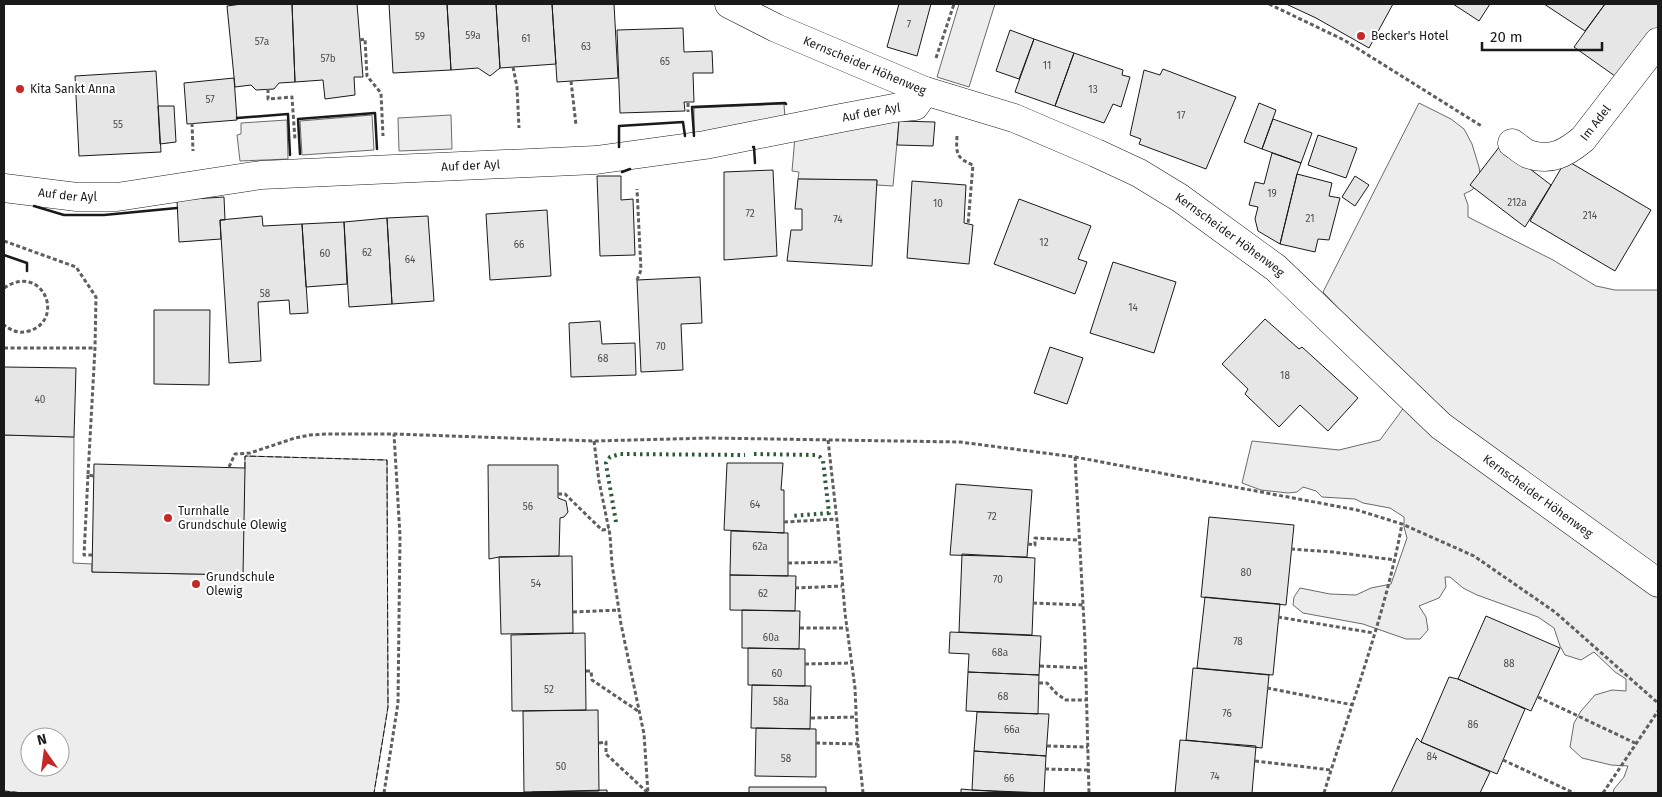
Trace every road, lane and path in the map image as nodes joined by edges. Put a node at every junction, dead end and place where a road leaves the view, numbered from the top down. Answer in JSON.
{"nodes":[{"id":1,"x":729,"y":4,"type":"edge"},
{"id":2,"x":954,"y":4,"type":"edge"},
{"id":3,"x":1269,"y":4,"type":"edge"},
{"id":4,"x":360,"y":40,"type":"dead end"},
{"id":5,"x":1658,"y":42,"type":"edge"},
{"id":6,"x":513,"y":67,"type":"dead end"},
{"id":7,"x":571,"y":81,"type":"dead end"},
{"id":8,"x":268,"y":89,"type":"dead end"},
{"id":9,"x":925,"y":90,"type":"junction"},
{"id":10,"x":192,"y":123,"type":"dead end"},
{"id":11,"x":576,"y":123,"type":"dead end"},
{"id":12,"x":519,"y":128,"type":"dead end"},
{"id":13,"x":383,"y":132,"type":"dead end"},
{"id":14,"x":1512,"y":143,"type":"joint"},
{"id":15,"x":956,"y":145,"type":"dead end"},
{"id":16,"x":295,"y":147,"type":"dead end"},
{"id":17,"x":193,"y":149,"type":"dead end"},
{"id":18,"x":635,"y":155,"type":"junction"},
{"id":19,"x":4,"y":188,"type":"edge"},
{"id":20,"x":968,"y":224,"type":"dead end"},
{"id":21,"x":4,"y":241,"type":"edge"},
{"id":22,"x":636,"y":280,"type":"dead end"},
{"id":23,"x":4,"y":288,"type":"edge"},
{"id":24,"x":4,"y":325,"type":"edge"},
{"id":25,"x":4,"y":348,"type":"edge"},
{"id":26,"x":95,"y":348,"type":"junction"},
{"id":27,"x":394,"y":434,"type":"junction"},
{"id":28,"x":828,"y":440,"type":"junction"},
{"id":29,"x":594,"y":441,"type":"junction"},
{"id":30,"x":1075,"y":457,"type":"junction"},
{"id":31,"x":229,"y":467,"type":"dead end"},
{"id":32,"x":88,"y":475,"type":"junction"},
{"id":33,"x":94,"y":476,"type":"dead end"},
{"id":34,"x":558,"y":494,"type":"dead end"},
{"id":35,"x":837,"y":519,"type":"junction"},
{"id":36,"x":784,"y":522,"type":"dead end"},
{"id":37,"x":1402,"y":524,"type":"junction"},
{"id":38,"x":608,"y":529,"type":"junction"},
{"id":39,"x":1080,"y":540,"type":"junction"},
{"id":40,"x":1028,"y":544,"type":"dead end"},
{"id":41,"x":1291,"y":549,"type":"dead end"},
{"id":42,"x":92,"y":555,"type":"dead end"},
{"id":43,"x":1395,"y":560,"type":"junction"},
{"id":44,"x":840,"y":562,"type":"junction"},
{"id":45,"x":788,"y":563,"type":"dead end"},
{"id":46,"x":1658,"y":584,"type":"edge"},
{"id":47,"x":842,"y":586,"type":"junction"},
{"id":48,"x":795,"y":588,"type":"dead end"},
{"id":49,"x":1033,"y":603,"type":"dead end"},
{"id":50,"x":1084,"y":605,"type":"junction"},
{"id":51,"x":619,"y":610,"type":"junction"},
{"id":52,"x":573,"y":612,"type":"dead end"},
{"id":53,"x":1278,"y":617,"type":"dead end"},
{"id":54,"x":800,"y":628,"type":"dead end"},
{"id":55,"x":847,"y":628,"type":"junction"},
{"id":56,"x":1374,"y":633,"type":"junction"},
{"id":57,"x":851,"y":663,"type":"junction"},
{"id":58,"x":805,"y":664,"type":"dead end"},
{"id":59,"x":1040,"y":666,"type":"dead end"},
{"id":60,"x":1086,"y":668,"type":"junction"},
{"id":61,"x":586,"y":671,"type":"dead end"},
{"id":62,"x":1039,"y":683,"type":"dead end"},
{"id":63,"x":1267,"y":688,"type":"dead end"},
{"id":64,"x":1538,"y":697,"type":"dead end"},
{"id":65,"x":1086,"y":700,"type":"junction"},
{"id":66,"x":1658,"y":703,"type":"edge"},
{"id":67,"x":1352,"y":705,"type":"junction"},
{"id":68,"x":639,"y":711,"type":"junction"},
{"id":69,"x":1658,"y":711,"type":"edge"},
{"id":70,"x":856,"y":717,"type":"junction"},
{"id":71,"x":810,"y":718,"type":"dead end"},
{"id":72,"x":598,"y":743,"type":"dead end"},
{"id":73,"x":816,"y":743,"type":"dead end"},
{"id":74,"x":1635,"y":743,"type":"junction"},
{"id":75,"x":858,"y":744,"type":"junction"},
{"id":76,"x":1047,"y":746,"type":"dead end"},
{"id":77,"x":1088,"y":747,"type":"junction"},
{"id":78,"x":1503,"y":760,"type":"dead end"},
{"id":79,"x":1255,"y":761,"type":"dead end"},
{"id":80,"x":1046,"y":769,"type":"dead end"},
{"id":81,"x":1088,"y":770,"type":"junction"},
{"id":82,"x":1331,"y":770,"type":"junction"},
{"id":83,"x":384,"y":793,"type":"edge"},
{"id":84,"x":648,"y":793,"type":"edge"},
{"id":85,"x":863,"y":793,"type":"edge"},
{"id":86,"x":1089,"y":793,"type":"edge"},
{"id":87,"x":1324,"y":793,"type":"edge"},
{"id":88,"x":1574,"y":793,"type":"edge"},
{"id":89,"x":1602,"y":793,"type":"edge"}],
"edges":[{"from":1,"to":9,"type":"street","name":"Kernscheider Höhenweg"},
{"from":2,"to":9,"type":"path"},
{"from":3,"to":14,"type":"path"},
{"from":4,"to":13,"type":"path"},
{"from":5,"to":14,"type":"street","name":"Im Adel"},
{"from":6,"to":12,"type":"path"},
{"from":7,"to":11,"type":"path"},
{"from":8,"to":16,"type":"path"},
{"from":9,"to":18,"type":"street","name":"Auf der Ayl"},
{"from":9,"to":46,"type":"street","name":"Kernscheider Höhenweg"},
{"from":10,"to":17,"type":"path"},
{"from":15,"to":20,"type":"path"},
{"from":18,"to":19,"type":"street","name":"Auf der Ayl"},
{"from":18,"to":22,"type":"path"},
{"from":21,"to":26,"type":"path"},
{"from":23,"to":24,"type":"path"},
{"from":25,"to":26,"type":"path"},
{"from":26,"to":32,"type":"path"},
{"from":27,"to":29,"type":"path"},
{"from":27,"to":31,"type":"path"},
{"from":27,"to":83,"type":"path"},
{"from":28,"to":29,"type":"path"},
{"from":28,"to":30,"type":"path"},
{"from":28,"to":35,"type":"path"},
{"from":29,"to":38,"type":"path"},
{"from":30,"to":37,"type":"path"},
{"from":30,"to":39,"type":"path"},
{"from":32,"to":33,"type":"path"},
{"from":32,"to":42,"type":"path"},
{"from":34,"to":38,"type":"path"},
{"from":35,"to":36,"type":"path"},
{"from":35,"to":44,"type":"path"},
{"from":37,"to":43,"type":"path"},
{"from":37,"to":66,"type":"path"},
{"from":38,"to":51,"type":"path"},
{"from":39,"to":40,"type":"path"},
{"from":39,"to":50,"type":"path"},
{"from":41,"to":43,"type":"path"},
{"from":43,"to":56,"type":"path"},
{"from":44,"to":45,"type":"path"},
{"from":44,"to":47,"type":"path"},
{"from":47,"to":48,"type":"path"},
{"from":47,"to":55,"type":"path"},
{"from":49,"to":50,"type":"path"},
{"from":50,"to":60,"type":"path"},
{"from":51,"to":52,"type":"path"},
{"from":51,"to":68,"type":"path"},
{"from":53,"to":56,"type":"path"},
{"from":54,"to":55,"type":"path"},
{"from":55,"to":57,"type":"path"},
{"from":56,"to":67,"type":"path"},
{"from":57,"to":58,"type":"path"},
{"from":57,"to":70,"type":"path"},
{"from":59,"to":60,"type":"path"},
{"from":60,"to":65,"type":"path"},
{"from":61,"to":68,"type":"path"},
{"from":62,"to":65,"type":"path"},
{"from":63,"to":67,"type":"path"},
{"from":64,"to":74,"type":"path"},
{"from":65,"to":77,"type":"path"},
{"from":67,"to":82,"type":"path"},
{"from":68,"to":84,"type":"path"},
{"from":69,"to":74,"type":"path"},
{"from":70,"to":71,"type":"path"},
{"from":70,"to":75,"type":"path"},
{"from":72,"to":84,"type":"path"},
{"from":73,"to":75,"type":"path"},
{"from":74,"to":89,"type":"path"},
{"from":75,"to":85,"type":"path"},
{"from":76,"to":77,"type":"path"},
{"from":77,"to":81,"type":"path"},
{"from":78,"to":88,"type":"path"},
{"from":79,"to":82,"type":"path"},
{"from":80,"to":81,"type":"path"},
{"from":81,"to":86,"type":"path"},
{"from":82,"to":87,"type":"path"}]}
